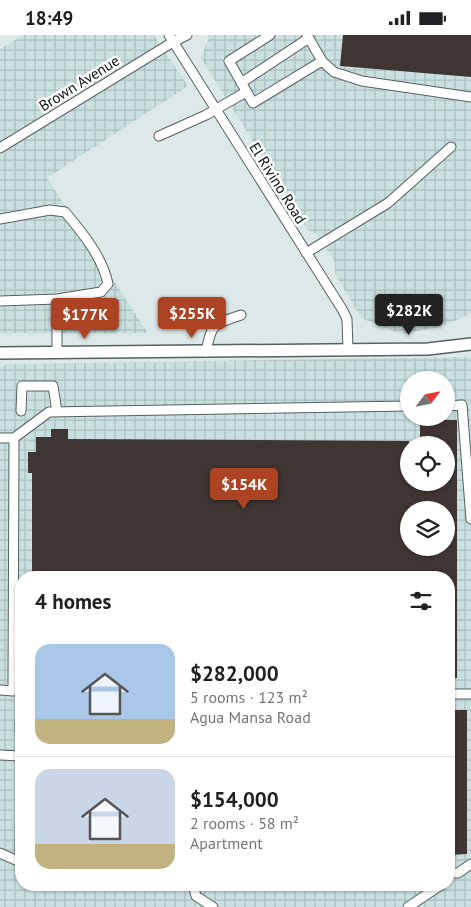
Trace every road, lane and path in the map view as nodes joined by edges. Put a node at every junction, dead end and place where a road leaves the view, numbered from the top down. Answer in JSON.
{"nodes":[{"id":1,"x":187,"y":35,"type":"edge"},
{"id":2,"x":270,"y":35,"type":"edge"},
{"id":3,"x":308,"y":37,"type":"edge"},
{"id":4,"x":171,"y":38,"type":"edge"},
{"id":5,"x":322,"y":61,"type":"junction"},
{"id":6,"x":241,"y":83,"type":"junction"},
{"id":7,"x":246,"y":92,"type":"junction"},
{"id":8,"x":471,"y":97,"type":"edge"},
{"id":9,"x":215,"y":109,"type":"junction"},
{"id":10,"x":158,"y":136,"type":"dead end"},
{"id":11,"x":451,"y":147,"type":"dead end"},
{"id":12,"x":0,"y":148,"type":"edge"},
{"id":13,"x":0,"y":219,"type":"edge"},
{"id":14,"x":306,"y":253,"type":"junction"},
{"id":15,"x":57,"y":299,"type":"junction"},
{"id":16,"x":0,"y":301,"type":"edge"},
{"id":17,"x":241,"y":315,"type":"dead end"},
{"id":18,"x":471,"y":343,"type":"edge"},
{"id":19,"x":348,"y":350,"type":"junction"},
{"id":20,"x":56,"y":352,"type":"junction"},
{"id":21,"x":206,"y":352,"type":"junction"},
{"id":22,"x":0,"y":353,"type":"edge"},
{"id":23,"x":455,"y":405,"type":"edge"},
{"id":24,"x":400,"y":406,"type":"edge"},
{"id":25,"x":21,"y":411,"type":"dead end"},
{"id":26,"x":57,"y":412,"type":"junction"},
{"id":27,"x":0,"y":438,"type":"edge"},
{"id":28,"x":14,"y":438,"type":"junction"},
{"id":29,"x":471,"y":519,"type":"edge"},
{"id":30,"x":16,"y":571,"type":"edge"},
{"id":31,"x":0,"y":690,"type":"edge"},
{"id":32,"x":15,"y":691,"type":"edge"},
{"id":33,"x":455,"y":694,"type":"edge"},
{"id":34,"x":471,"y":694,"type":"edge"},
{"id":35,"x":0,"y":755,"type":"edge"},
{"id":36,"x":15,"y":756,"type":"edge"},
{"id":37,"x":0,"y":853,"type":"edge"},
{"id":38,"x":15,"y":860,"type":"edge"},
{"id":39,"x":471,"y":864,"type":"edge"},
{"id":40,"x":455,"y":872,"type":"edge"},
{"id":41,"x":195,"y":891,"type":"edge"},
{"id":42,"x":432,"y":891,"type":"edge"},
{"id":43,"x":213,"y":907,"type":"edge"},
{"id":44,"x":408,"y":907,"type":"edge"}],
"edges":[{"from":1,"to":4,"type":"street","name":"Brown Avenue"},
{"from":2,"to":6,"type":"street"},
{"from":3,"to":5,"type":"street"},
{"from":3,"to":6,"type":"street"},
{"from":4,"to":9,"type":"street","name":"El Rivino Road"},
{"from":4,"to":12,"type":"street","name":"Brown Avenue"},
{"from":5,"to":7,"type":"street"},
{"from":5,"to":8,"type":"street"},
{"from":6,"to":7,"type":"street"},
{"from":7,"to":9,"type":"street"},
{"from":9,"to":10,"type":"street"},
{"from":9,"to":14,"type":"street","name":"El Rivino Road"},
{"from":11,"to":14,"type":"street"},
{"from":13,"to":15,"type":"street"},
{"from":14,"to":19,"type":"street","name":"El Rivino Road"},
{"from":15,"to":16,"type":"street"},
{"from":15,"to":20,"type":"street"},
{"from":17,"to":21,"type":"street"},
{"from":18,"to":19,"type":"main road"},
{"from":19,"to":21,"type":"main road"},
{"from":20,"to":21,"type":"main road"},
{"from":20,"to":22,"type":"main road"},
{"from":23,"to":29,"type":"street"},
{"from":24,"to":26,"type":"street"},
{"from":25,"to":26,"type":"street"},
{"from":26,"to":28,"type":"street"},
{"from":27,"to":28,"type":"street"},
{"from":28,"to":30,"type":"street"},
{"from":31,"to":32,"type":"street"},
{"from":33,"to":34,"type":"street"},
{"from":35,"to":36,"type":"street"},
{"from":37,"to":38,"type":"street"},
{"from":39,"to":40,"type":"street"},
{"from":41,"to":43,"type":"street"},
{"from":42,"to":44,"type":"street"}]}
